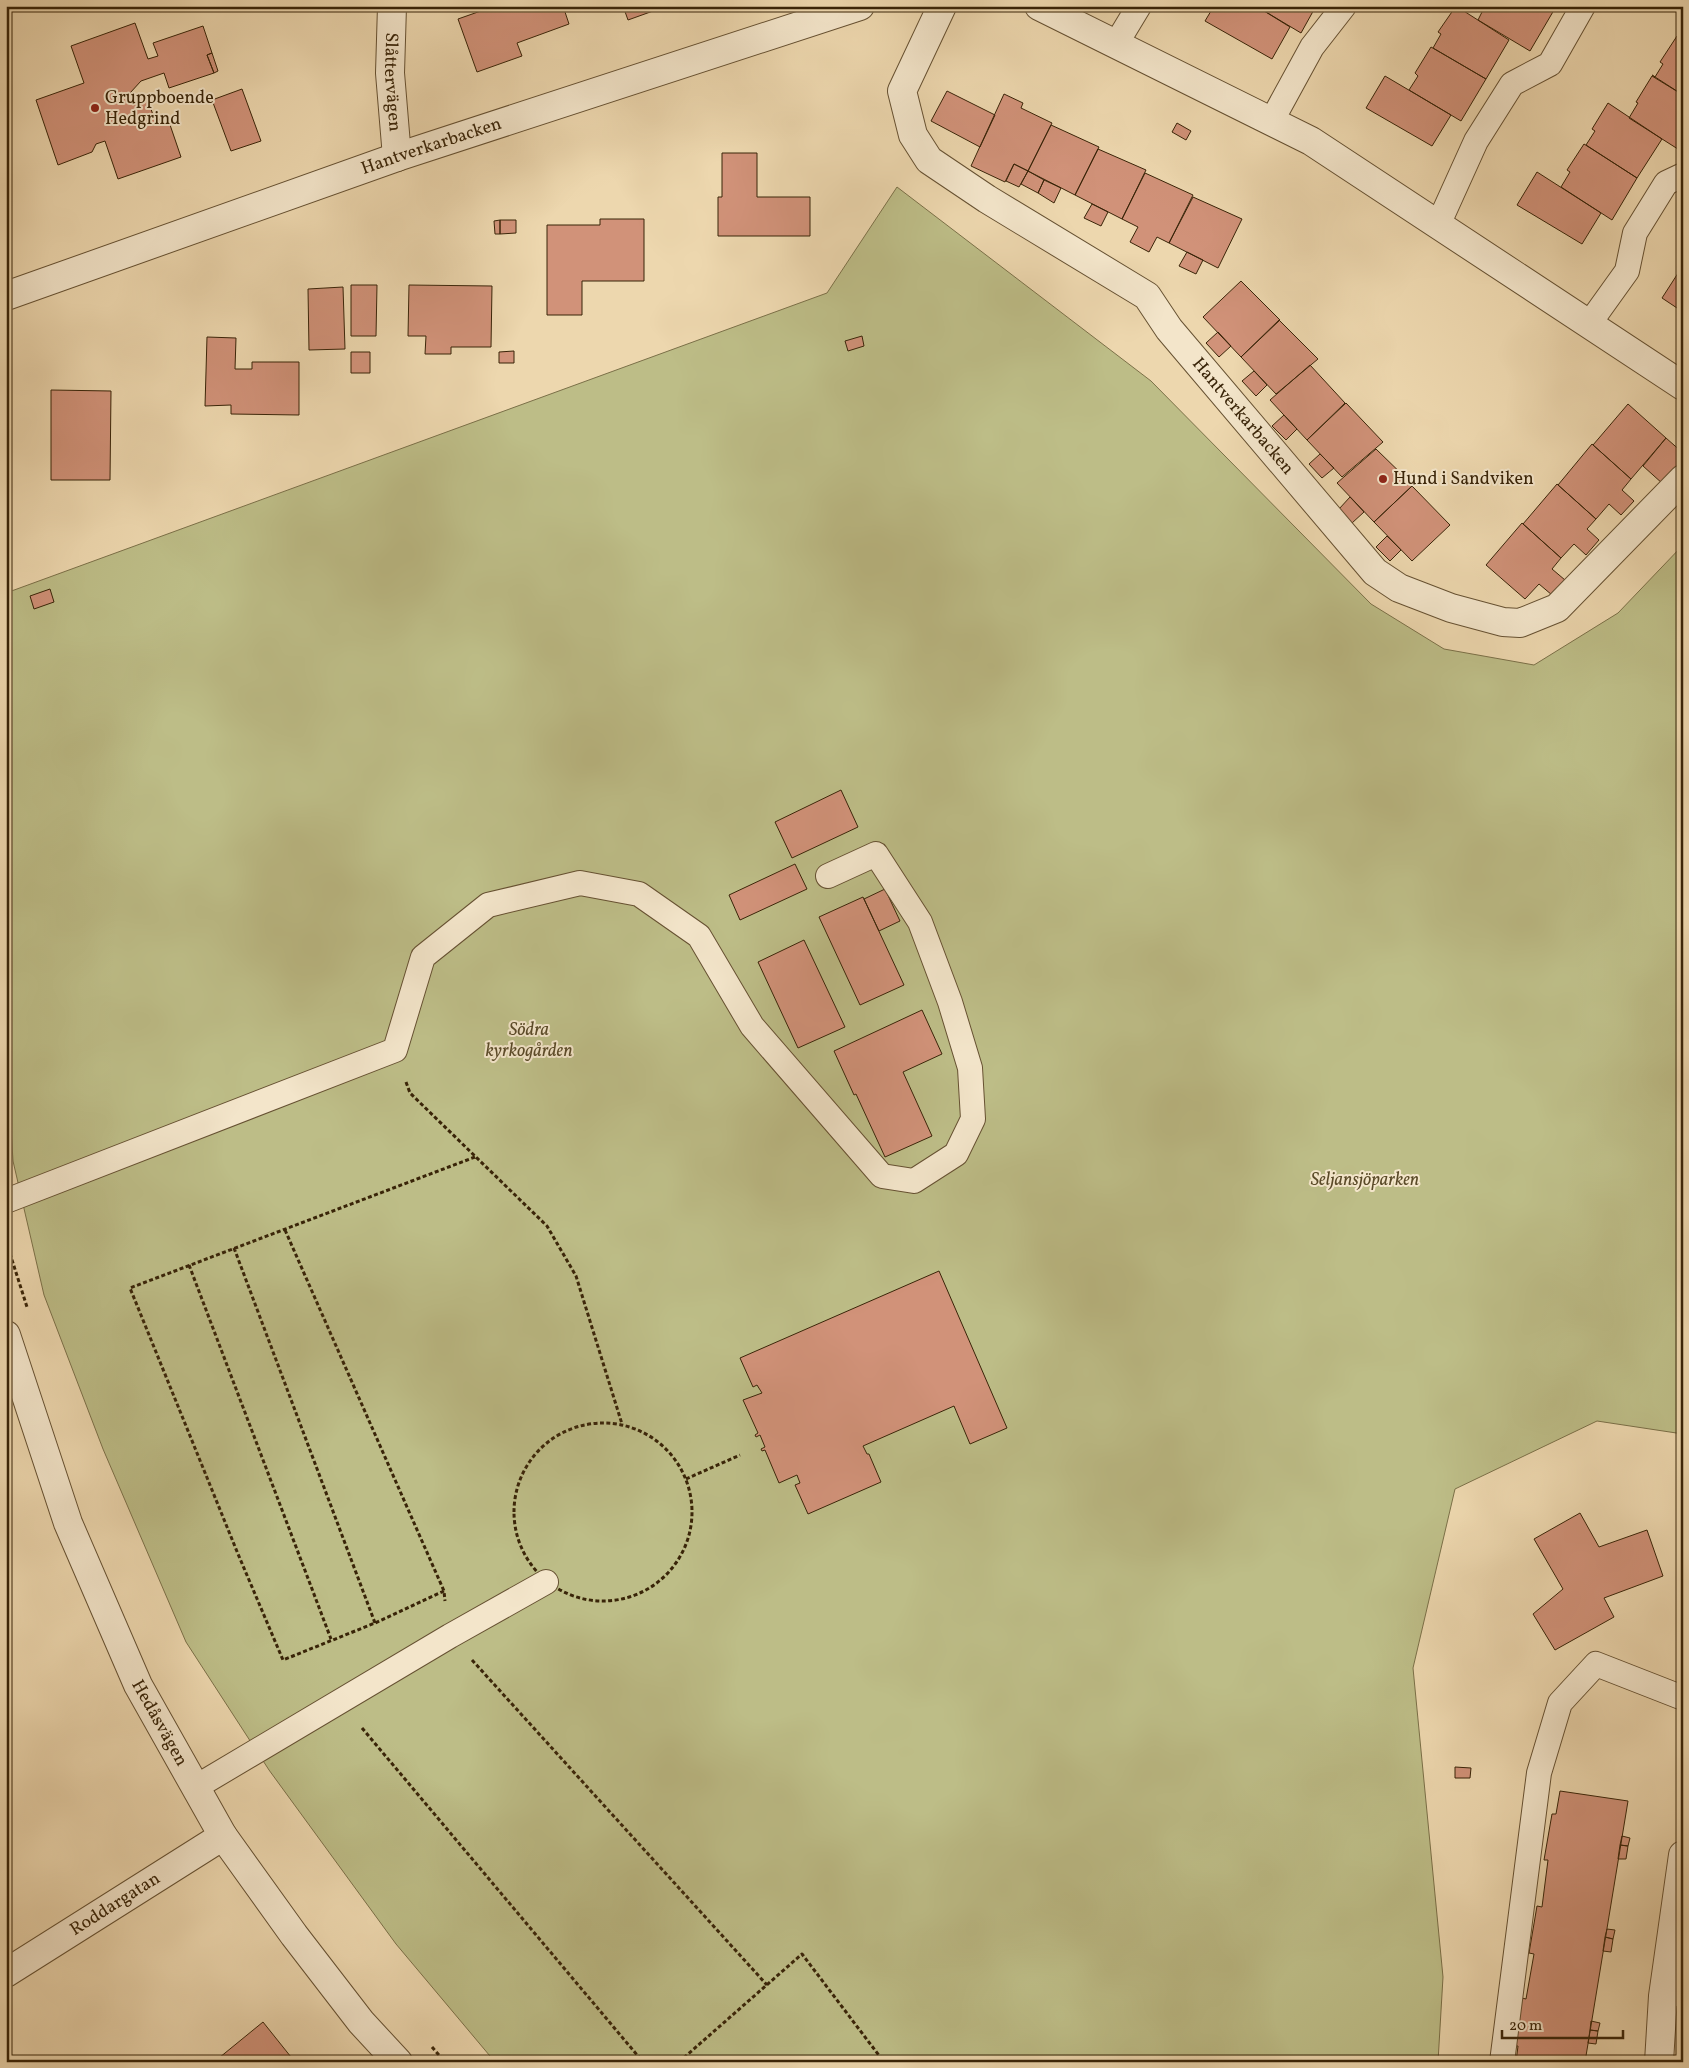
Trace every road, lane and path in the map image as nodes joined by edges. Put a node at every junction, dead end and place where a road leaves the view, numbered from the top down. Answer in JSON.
{"nodes":[{"id":1,"x":392,"y":6,"type":"edge"},
{"id":2,"x":860,"y":6,"type":"edge"},
{"id":3,"x":942,"y":6,"type":"edge"},
{"id":4,"x":1039,"y":6,"type":"edge"},
{"id":5,"x":1139,"y":6,"type":"edge"},
{"id":6,"x":1344,"y":6,"type":"edge"},
{"id":7,"x":1583,"y":6,"type":"edge"},
{"id":8,"x":1116,"y":44,"type":"junction"},
{"id":9,"x":1271,"y":122,"type":"junction"},
{"id":10,"x":397,"y":157,"type":"junction"},
{"id":11,"x":1683,"y":175,"type":"edge"},
{"id":12,"x":1438,"y":225,"type":"junction"},
{"id":13,"x":6,"y":296,"type":"edge"},
{"id":14,"x":1588,"y":324,"type":"junction"},
{"id":15,"x":1683,"y":386,"type":"edge"},
{"id":16,"x":1683,"y":479,"type":"edge"},
{"id":17,"x":828,"y":876,"type":"dead end"},
{"id":18,"x":396,"y":1050,"type":"junction"},
{"id":19,"x":475,"y":1157,"type":"junction"},
{"id":20,"x":6,"y":1201,"type":"edge"},
{"id":21,"x":285,"y":1230,"type":"junction"},
{"id":22,"x":6,"y":1241,"type":"edge"},
{"id":23,"x":234,"y":1248,"type":"junction"},
{"id":24,"x":189,"y":1265,"type":"junction"},
{"id":25,"x":30,"y":1316,"type":"dead end"},
{"id":26,"x":6,"y":1335,"type":"edge"},
{"id":27,"x":622,"y":1424,"type":"junction"},
{"id":28,"x":740,"y":1455,"type":"dead end"},
{"id":29,"x":686,"y":1479,"type":"junction"},
{"id":30,"x":546,"y":1582,"type":"junction"},
{"id":31,"x":375,"y":1623,"type":"junction"},
{"id":32,"x":450,"y":1636,"type":"junction"},
{"id":33,"x":331,"y":1639,"type":"junction"},
{"id":34,"x":1683,"y":1698,"type":"edge"},
{"id":35,"x":340,"y":1702,"type":"junction"},
{"id":36,"x":196,"y":1788,"type":"junction"},
{"id":37,"x":223,"y":1836,"type":"junction"},
{"id":38,"x":1683,"y":1855,"type":"edge"},
{"id":39,"x":6,"y":1973,"type":"edge"},
{"id":40,"x":767,"y":1985,"type":"junction"},
{"id":41,"x":1673,"y":1994,"type":"edge"},
{"id":42,"x":426,"y":2041,"type":"dead end"},
{"id":43,"x":398,"y":2062,"type":"edge"},
{"id":44,"x":445,"y":2062,"type":"edge"},
{"id":45,"x":643,"y":2062,"type":"edge"},
{"id":46,"x":679,"y":2062,"type":"edge"},
{"id":47,"x":884,"y":2062,"type":"edge"},
{"id":48,"x":1502,"y":2062,"type":"edge"},
{"id":49,"x":1659,"y":2062,"type":"edge"}],
"edges":[{"from":1,"to":10,"type":"street","name":"Slåttervägen"},
{"from":2,"to":10,"type":"street","name":"Hantverkarbacken"},
{"from":3,"to":16,"type":"street","name":"Hantverkarbacken"},
{"from":4,"to":8,"type":"street"},
{"from":5,"to":8,"type":"lane"},
{"from":6,"to":9,"type":"lane"},
{"from":7,"to":12,"type":"lane"},
{"from":8,"to":9,"type":"street"},
{"from":9,"to":12,"type":"street"},
{"from":10,"to":13,"type":"street","name":"Hantverkarbacken"},
{"from":11,"to":14,"type":"lane"},
{"from":12,"to":14,"type":"street"},
{"from":14,"to":15,"type":"street"},
{"from":17,"to":18,"type":"lane"},
{"from":18,"to":19,"type":"path"},
{"from":18,"to":20,"type":"lane"},
{"from":19,"to":21,"type":"path"},
{"from":19,"to":27,"type":"path"},
{"from":21,"to":23,"type":"path"},
{"from":21,"to":31,"type":"path"},
{"from":22,"to":25,"type":"path"},
{"from":23,"to":24,"type":"path"},
{"from":23,"to":31,"type":"path"},
{"from":24,"to":33,"type":"path"},
{"from":24,"to":33,"type":"path"},
{"from":26,"to":36,"type":"street","name":"Hedåsvägen"},
{"from":27,"to":29,"type":"path"},
{"from":27,"to":30,"type":"path"},
{"from":28,"to":29,"type":"path"},
{"from":29,"to":30,"type":"path"},
{"from":30,"to":32,"type":"lane"},
{"from":31,"to":33,"type":"path"},
{"from":32,"to":35,"type":"lane"},
{"from":32,"to":40,"type":"path"},
{"from":34,"to":48,"type":"lane"},
{"from":35,"to":36,"type":"lane"},
{"from":35,"to":45,"type":"path"},
{"from":36,"to":37,"type":"street","name":"Hedåsvägen"},
{"from":37,"to":39,"type":"street","name":"Roddargatan"},
{"from":37,"to":43,"type":"street","name":"Hedåsvägen"},
{"from":38,"to":41,"type":"street"},
{"from":40,"to":46,"type":"path"},
{"from":40,"to":47,"type":"path"},
{"from":41,"to":49,"type":"street"},
{"from":42,"to":44,"type":"path"}]}
